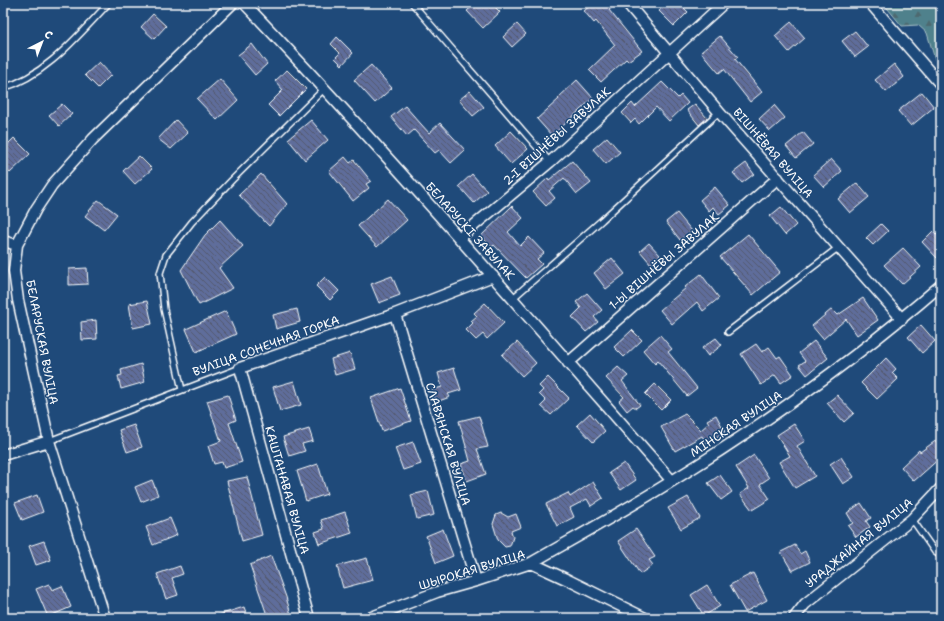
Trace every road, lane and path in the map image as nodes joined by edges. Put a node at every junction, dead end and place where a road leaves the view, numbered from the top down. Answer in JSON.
{"nodes":[{"id":1,"x":109,"y":3,"type":"edge"},
{"id":2,"x":233,"y":3,"type":"edge"},
{"id":3,"x":244,"y":3,"type":"edge"},
{"id":4,"x":412,"y":3,"type":"edge"},
{"id":5,"x":627,"y":3,"type":"edge"},
{"id":6,"x":724,"y":3,"type":"edge"},
{"id":7,"x":870,"y":3,"type":"edge"},
{"id":8,"x":670,"y":52,"type":"junction"},
{"id":9,"x":941,"y":85,"type":"edge"},
{"id":10,"x":3,"y":88,"type":"edge"},
{"id":11,"x":325,"y":88,"type":"junction"},
{"id":12,"x":720,"y":112,"type":"junction"},
{"id":13,"x":550,"y":162,"type":"junction"},
{"id":14,"x":778,"y":178,"type":"junction"},
{"id":15,"x":459,"y":238,"type":"junction"},
{"id":16,"x":3,"y":241,"type":"edge"},
{"id":17,"x":17,"y":245,"type":"junction"},
{"id":18,"x":839,"y":247,"type":"junction"},
{"id":19,"x":493,"y":276,"type":"junction"},
{"id":20,"x":941,"y":285,"type":"edge"},
{"id":21,"x":513,"y":298,"type":"junction"},
{"id":22,"x":395,"y":314,"type":"junction"},
{"id":23,"x":902,"y":319,"type":"junction"},
{"id":24,"x":728,"y":332,"type":"dead end"},
{"id":25,"x":568,"y":363,"type":"junction"},
{"id":26,"x":240,"y":368,"type":"junction"},
{"id":27,"x":182,"y":390,"type":"junction"},
{"id":28,"x":48,"y":441,"type":"junction"},
{"id":29,"x":3,"y":455,"type":"edge"},
{"id":30,"x":672,"y":481,"type":"junction"},
{"id":31,"x":941,"y":488,"type":"edge"},
{"id":32,"x":912,"y":519,"type":"junction"},
{"id":33,"x":941,"y":556,"type":"edge"},
{"id":34,"x":531,"y":564,"type":"junction"},
{"id":35,"x":476,"y":581,"type":"junction"},
{"id":36,"x":105,"y":618,"type":"edge"},
{"id":37,"x":309,"y":618,"type":"edge"},
{"id":38,"x":369,"y":618,"type":"edge"},
{"id":39,"x":645,"y":618,"type":"edge"},
{"id":40,"x":794,"y":618,"type":"edge"}],
"edges":[{"from":1,"to":10,"type":"lane"},
{"from":2,"to":17,"type":"street","name":"БЕЛАРУСКАЯ ВУЛІЦА"},
{"from":3,"to":11,"type":"street","name":"БЕЛАРУСКІ ЗАВУЛАК"},
{"from":4,"to":13,"type":"lane"},
{"from":5,"to":8,"type":"street","name":"ВІШНЁВАЯ ВУЛІЦА"},
{"from":6,"to":8,"type":"street","name":"2-І ВІШНЁВЫ ЗАВУЛАК"},
{"from":7,"to":9,"type":"street"},
{"from":8,"to":12,"type":"street","name":"ВІШНЁВАЯ ВУЛІЦА"},
{"from":8,"to":13,"type":"street","name":"2-І ВІШНЁВЫ ЗАВУЛАК"},
{"from":11,"to":15,"type":"street","name":"БЕЛАРУСКІ ЗАВУЛАК"},
{"from":11,"to":27,"type":"lane"},
{"from":12,"to":14,"type":"street","name":"ВІШНЁВАЯ ВУЛІЦА"},
{"from":12,"to":21,"type":"lane"},
{"from":13,"to":15,"type":"street","name":"2-І ВІШНЁВЫ ЗАВУЛАК"},
{"from":14,"to":18,"type":"street","name":"ВІШНЁВАЯ ВУЛІЦА"},
{"from":14,"to":25,"type":"street","name":"1-Ы ВІШНЁВЫ ЗАВУЛАК"},
{"from":15,"to":19,"type":"street","name":"БЕЛАРУСКІ ЗАВУЛАК"},
{"from":16,"to":17,"type":"street"},
{"from":17,"to":28,"type":"street","name":"БЕЛАРУСКАЯ ВУЛІЦА"},
{"from":18,"to":23,"type":"street","name":"ВІШНЁВАЯ ВУЛІЦА"},
{"from":18,"to":24,"type":"lane"},
{"from":19,"to":21,"type":"street","name":"БЕЛАРУСКІ ЗАВУЛАК"},
{"from":19,"to":22,"type":"street","name":"ВУЛІЦА СОНЕЧНАЯ ГОРКА"},
{"from":20,"to":23,"type":"street","name":"МІНСКАЯ ВУЛІЦА"},
{"from":21,"to":25,"type":"street","name":"БЕЛАРУСКІ ЗАВУЛАК"},
{"from":22,"to":26,"type":"street","name":"ВУЛІЦА СОНЕЧНАЯ ГОРКА"},
{"from":22,"to":35,"type":"street","name":"СЛАВЯНСКАЯ ВУЛІЦА"},
{"from":23,"to":30,"type":"street","name":"МІНСКАЯ ВУЛІЦА"},
{"from":25,"to":30,"type":"street","name":"БЕЛАРУСКІ ЗАВУЛАК"},
{"from":26,"to":27,"type":"lane","name":"ВУЛІЦА СОНЕЧНАЯ ГОРКА"},
{"from":26,"to":37,"type":"street","name":"КАШТАНАВАЯ ВУЛІЦА"},
{"from":27,"to":28,"type":"lane","name":"ВУЛІЦА СОНЕЧНАЯ ГОРКА"},
{"from":28,"to":29,"type":"street"},
{"from":28,"to":36,"type":"street","name":"БЕЛАРУСКАЯ ВУЛІЦА"},
{"from":30,"to":34,"type":"street","name":"МІНСКАЯ ВУЛІЦА"},
{"from":31,"to":32,"type":"street","name":"УРАДЖАЙНАЯ ВУЛІЦА"},
{"from":32,"to":33,"type":"lane"},
{"from":32,"to":40,"type":"street","name":"УРАДЖАЙНАЯ ВУЛІЦА"},
{"from":34,"to":35,"type":"street","name":"ШЫРОКАЯ ВУЛІЦА"},
{"from":34,"to":39,"type":"street","name":"ШЫРОКАЯ ВУЛІЦА"},
{"from":35,"to":38,"type":"street","name":"ШЫРОКАЯ ВУЛІЦА"}]}
